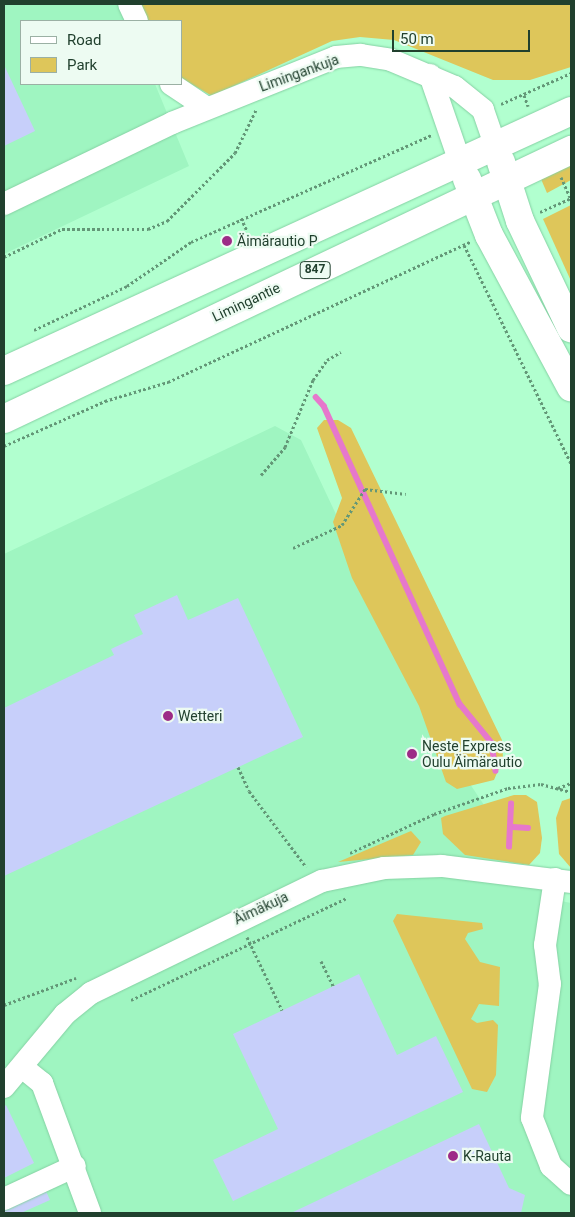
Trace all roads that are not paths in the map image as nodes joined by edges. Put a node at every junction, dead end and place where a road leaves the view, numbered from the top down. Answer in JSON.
{"nodes":[{"id":1,"x":129,"y":4,"type":"edge"},
{"id":2,"x":137,"y":20,"type":"edge"},
{"id":3,"x":430,"y":75,"type":"junction"},
{"id":4,"x":172,"y":85,"type":"edge"},
{"id":5,"x":207,"y":108,"type":"junction"},
{"id":6,"x":571,"y":111,"type":"edge"},
{"id":7,"x":495,"y":144,"type":"junction"},
{"id":8,"x":571,"y":150,"type":"edge"},
{"id":9,"x":459,"y":159,"type":"junction"},
{"id":10,"x":507,"y":179,"type":"junction"},
{"id":11,"x":474,"y":195,"type":"junction"},
{"id":12,"x":4,"y":204,"type":"edge"},
{"id":13,"x":571,"y":328,"type":"edge"},
{"id":14,"x":4,"y":371,"type":"edge"},
{"id":15,"x":571,"y":387,"type":"edge"},
{"id":16,"x":4,"y":419,"type":"edge"},
{"id":17,"x":563,"y":880,"type":"edge"},
{"id":18,"x":22,"y":1066,"type":"junction"},
{"id":19,"x":4,"y":1087,"type":"edge"},
{"id":20,"x":75,"y":1166,"type":"junction"},
{"id":21,"x":571,"y":1184,"type":"edge"},
{"id":22,"x":4,"y":1198,"type":"edge"},
{"id":23,"x":90,"y":1213,"type":"edge"}],
"edges":[{"from":1,"to":2,"type":"street"},
{"from":3,"to":5,"type":"street","name":"Limingankuja"},
{"from":3,"to":7,"type":"street","name":"Limingankuja"},
{"from":3,"to":9,"type":"street"},
{"from":4,"to":5,"type":"street"},
{"from":5,"to":12,"type":"street","name":"Limingankuja"},
{"from":6,"to":7,"type":"main road"},
{"from":7,"to":9,"type":"main road"},
{"from":7,"to":10,"type":"main road"},
{"from":8,"to":10,"type":"main road","name":"Limingantie","number":"847"},
{"from":9,"to":11,"type":"main road"},
{"from":9,"to":14,"type":"main road"},
{"from":10,"to":11,"type":"main road","name":"Limingantie","number":"847"},
{"from":10,"to":13,"type":"main road"},
{"from":11,"to":15,"type":"main road"},
{"from":11,"to":16,"type":"main road","name":"Limingantie","number":"847"},
{"from":17,"to":18,"type":"street","name":"Äimäkuja"},
{"from":17,"to":21,"type":"street"},
{"from":18,"to":19,"type":"street","name":"Äimäkuja"},
{"from":18,"to":20,"type":"street"},
{"from":20,"to":22,"type":"street"},
{"from":20,"to":23,"type":"street"}]}
